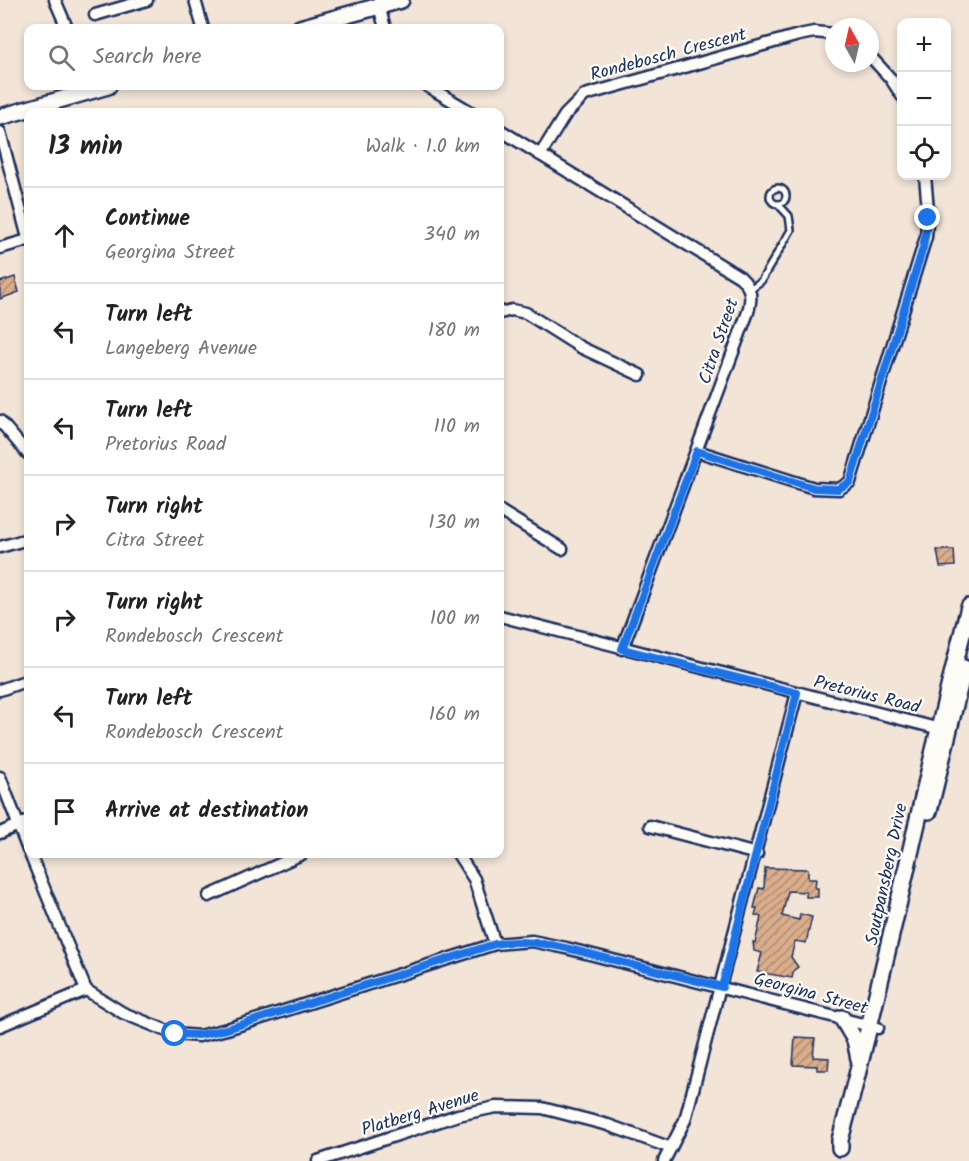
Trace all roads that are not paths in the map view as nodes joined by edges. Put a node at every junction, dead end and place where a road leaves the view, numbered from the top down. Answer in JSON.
{"nodes":[{"id":1,"x":55,"y":0,"type":"edge"},
{"id":2,"x":147,"y":0,"type":"edge"},
{"id":3,"x":195,"y":0,"type":"edge"},
{"id":4,"x":401,"y":0,"type":"edge"},
{"id":5,"x":379,"y":6,"type":"junction"},
{"id":6,"x":95,"y":15,"type":"dead end"},
{"id":7,"x":65,"y":24,"type":"edge"},
{"id":8,"x":202,"y":24,"type":"edge"},
{"id":9,"x":314,"y":24,"type":"edge"},
{"id":10,"x":384,"y":24,"type":"edge"},
{"id":11,"x":825,"y":33,"type":"edge"},
{"id":12,"x":879,"y":66,"type":"edge"},
{"id":13,"x":897,"y":88,"type":"edge"},
{"id":14,"x":76,"y":90,"type":"edge"},
{"id":15,"x":79,"y":90,"type":"edge"},
{"id":16,"x":434,"y":90,"type":"edge"},
{"id":17,"x":26,"y":108,"type":"edge"},
{"id":18,"x":464,"y":108,"type":"edge"},
{"id":19,"x":0,"y":109,"type":"edge"},
{"id":20,"x":24,"y":109,"type":"edge"},
{"id":21,"x":0,"y":117,"type":"edge"},
{"id":22,"x":0,"y":132,"type":"edge"},
{"id":23,"x":504,"y":132,"type":"edge"},
{"id":24,"x":540,"y":155,"type":"junction"},
{"id":25,"x":925,"y":180,"type":"edge"},
{"id":26,"x":778,"y":204,"type":"dead end"},
{"id":27,"x":24,"y":224,"type":"edge"},
{"id":28,"x":24,"y":240,"type":"edge"},
{"id":29,"x":0,"y":248,"type":"edge"},
{"id":30,"x":750,"y":289,"type":"junction"},
{"id":31,"x":504,"y":312,"type":"edge"},
{"id":32,"x":640,"y":375,"type":"dead end"},
{"id":33,"x":0,"y":422,"type":"edge"},
{"id":34,"x":24,"y":449,"type":"edge"},
{"id":35,"x":697,"y":451,"type":"junction"},
{"id":36,"x":504,"y":514,"type":"edge"},
{"id":37,"x":24,"y":540,"type":"edge"},
{"id":38,"x":0,"y":547,"type":"edge"},
{"id":39,"x":562,"y":549,"type":"dead end"},
{"id":40,"x":968,"y":613,"type":"edge"},
{"id":41,"x":504,"y":617,"type":"edge"},
{"id":42,"x":969,"y":648,"type":"edge"},
{"id":43,"x":622,"y":649,"type":"junction"},
{"id":44,"x":24,"y":681,"type":"edge"},
{"id":45,"x":0,"y":690,"type":"edge"},
{"id":46,"x":797,"y":693,"type":"junction"},
{"id":47,"x":943,"y":730,"type":"junction"},
{"id":48,"x":0,"y":777,"type":"edge"},
{"id":49,"x":23,"y":823,"type":"edge"},
{"id":50,"x":650,"y":826,"type":"dead end"},
{"id":51,"x":0,"y":833,"type":"edge"},
{"id":52,"x":757,"y":854,"type":"junction"},
{"id":53,"x":31,"y":858,"type":"edge"},
{"id":54,"x":293,"y":858,"type":"edge"},
{"id":55,"x":461,"y":858,"type":"edge"},
{"id":56,"x":209,"y":896,"type":"dead end"},
{"id":57,"x":495,"y":944,"type":"junction"},
{"id":58,"x":722,"y":987,"type":"junction"},
{"id":59,"x":86,"y":990,"type":"junction"},
{"id":60,"x":842,"y":1018,"type":"junction"},
{"id":61,"x":0,"y":1026,"type":"edge"},
{"id":62,"x":874,"y":1027,"type":"junction"},
{"id":63,"x":859,"y":1068,"type":"junction"},
{"id":64,"x":671,"y":1148,"type":"junction"},
{"id":65,"x":838,"y":1155,"type":"edge"},
{"id":66,"x":318,"y":1161,"type":"edge"},
{"id":67,"x":664,"y":1161,"type":"edge"}],
"edges":[{"from":1,"to":7,"type":"street"},
{"from":2,"to":6,"type":"street"},
{"from":3,"to":8,"type":"street"},
{"from":4,"to":5,"type":"street"},
{"from":5,"to":9,"type":"street"},
{"from":5,"to":10,"type":"street"},
{"from":11,"to":24,"type":"street","name":"Rondebosch Crescent"},
{"from":12,"to":13,"type":"street"},
{"from":14,"to":19,"type":"street"},
{"from":15,"to":17,"type":"street"},
{"from":16,"to":18,"type":"street"},
{"from":20,"to":21,"type":"street"},
{"from":22,"to":27,"type":"street"},
{"from":23,"to":24,"type":"street","name":"Citra Street"},
{"from":24,"to":30,"type":"street","name":"Citra Street"},
{"from":25,"to":35,"type":"street"},
{"from":26,"to":30,"type":"lane"},
{"from":28,"to":29,"type":"street"},
{"from":30,"to":35,"type":"street","name":"Citra Street"},
{"from":31,"to":32,"type":"street"},
{"from":33,"to":34,"type":"street"},
{"from":35,"to":43,"type":"street","name":"Citra Street"},
{"from":36,"to":39,"type":"street"},
{"from":37,"to":38,"type":"street"},
{"from":40,"to":47,"type":"street","name":"Soutpansberg Drive"},
{"from":41,"to":43,"type":"street","name":"Pretorius Road"},
{"from":42,"to":47,"type":"street","name":"Soutpansberg Drive"},
{"from":43,"to":46,"type":"street","name":"Pretorius Road"},
{"from":44,"to":45,"type":"street"},
{"from":46,"to":47,"type":"street","name":"Pretorius Road"},
{"from":46,"to":52,"type":"street"},
{"from":47,"to":62,"type":"street","name":"Soutpansberg Drive"},
{"from":48,"to":49,"type":"street"},
{"from":49,"to":51,"type":"street"},
{"from":50,"to":52,"type":"street"},
{"from":52,"to":58,"type":"street"},
{"from":53,"to":59,"type":"street"},
{"from":54,"to":56,"type":"street"},
{"from":55,"to":57,"type":"street"},
{"from":57,"to":58,"type":"street","name":"Georgina Street"},
{"from":57,"to":59,"type":"street","name":"Georgina Street"},
{"from":58,"to":60,"type":"street","name":"Georgina Street"},
{"from":58,"to":64,"type":"street"},
{"from":59,"to":61,"type":"street"},
{"from":60,"to":62,"type":"street","name":"Georgina Street"},
{"from":60,"to":63,"type":"street"},
{"from":62,"to":63,"type":"street","name":"Soutpansberg Drive"},
{"from":62,"to":65,"type":"street","name":"Soutpansberg Drive"},
{"from":63,"to":65,"type":"street","name":"Soutpansberg Drive"},
{"from":64,"to":66,"type":"street","name":"Platberg Avenue"},
{"from":64,"to":67,"type":"street"}]}
